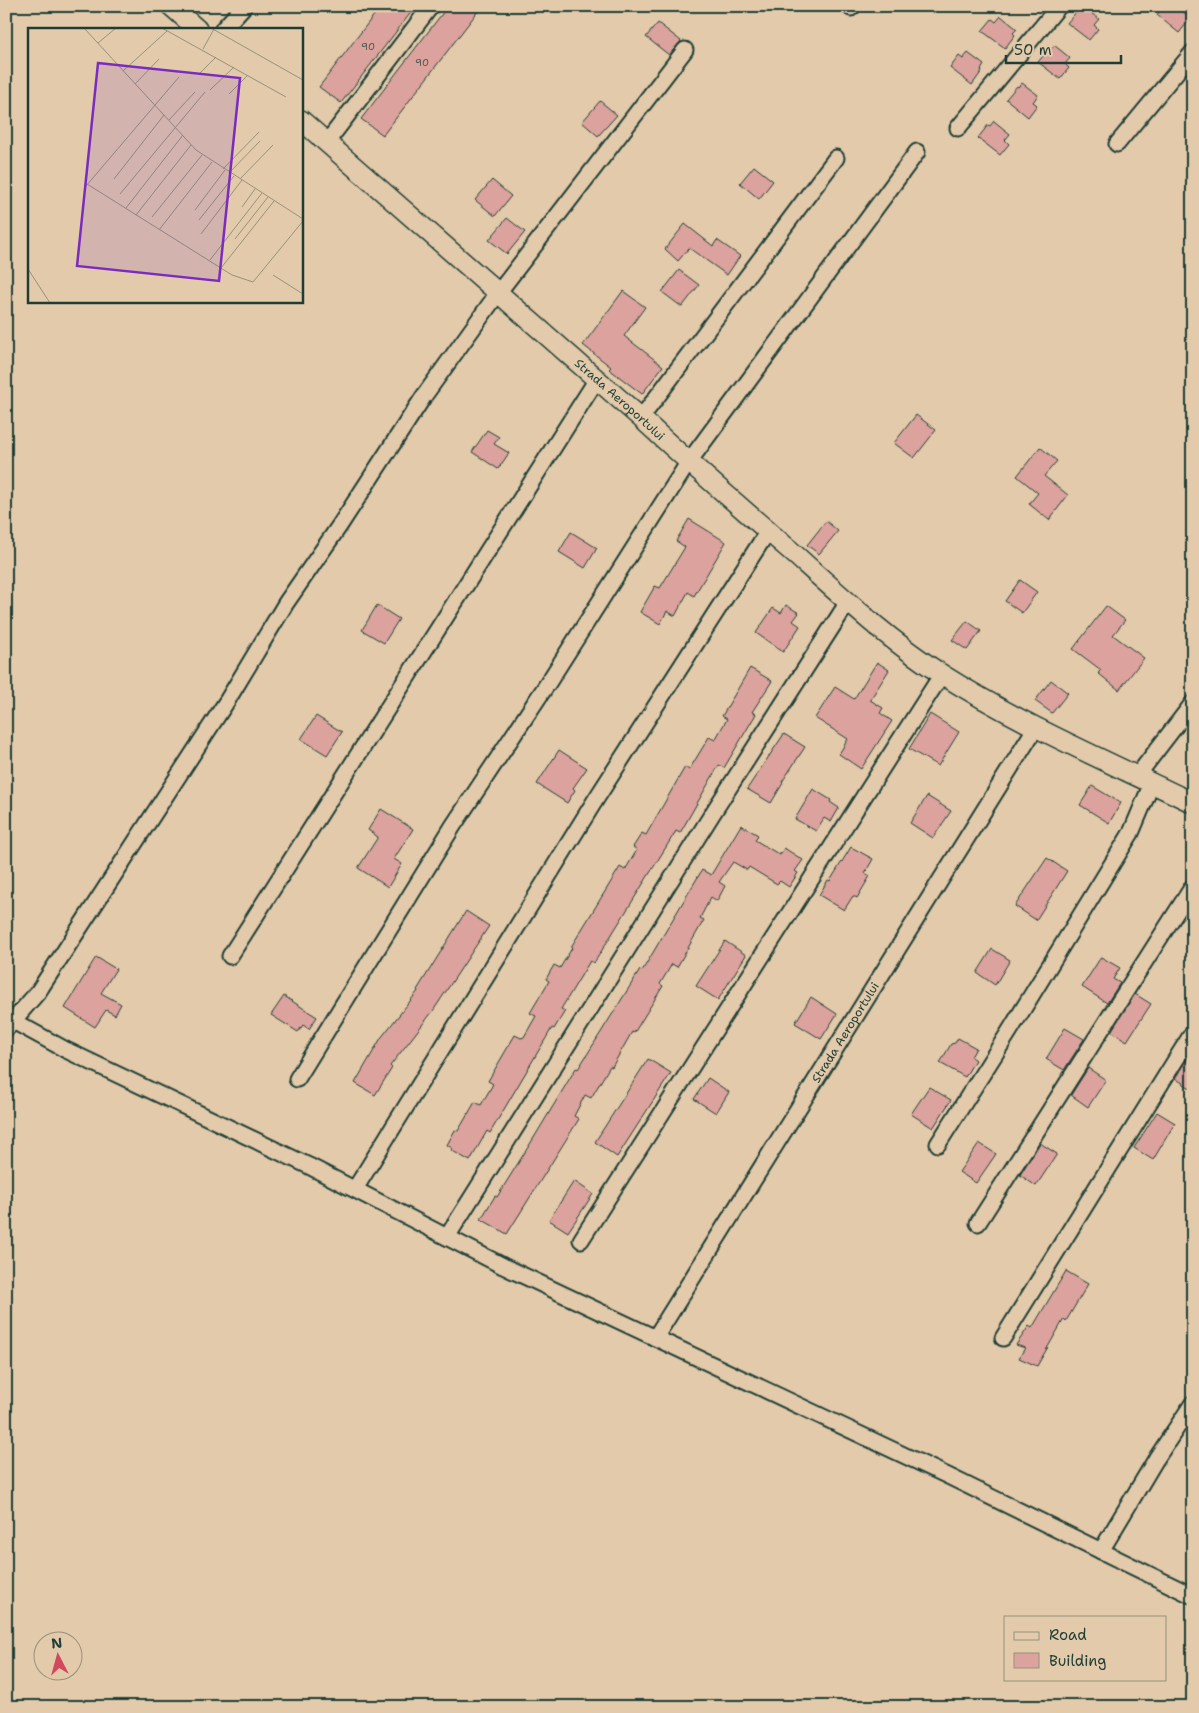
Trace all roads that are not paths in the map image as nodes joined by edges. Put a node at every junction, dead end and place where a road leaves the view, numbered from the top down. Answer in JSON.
{"nodes":[{"id":1,"x":171,"y":6,"type":"edge"},
{"id":2,"x":244,"y":6,"type":"edge"},
{"id":3,"x":431,"y":6,"type":"edge"},
{"id":4,"x":1059,"y":6,"type":"edge"},
{"id":5,"x":196,"y":28,"type":"edge"},
{"id":6,"x":224,"y":28,"type":"edge"},
{"id":7,"x":685,"y":50,"type":"dead end"},
{"id":8,"x":1193,"y":52,"type":"edge"},
{"id":9,"x":302,"y":121,"type":"edge"},
{"id":10,"x":958,"y":128,"type":"dead end"},
{"id":11,"x":327,"y":142,"type":"junction"},
{"id":12,"x":1118,"y":144,"type":"dead end"},
{"id":13,"x":916,"y":152,"type":"dead end"},
{"id":14,"x":836,"y":158,"type":"dead end"},
{"id":15,"x":498,"y":293,"type":"junction"},
{"id":16,"x":597,"y":379,"type":"junction"},
{"id":17,"x":641,"y":418,"type":"junction"},
{"id":18,"x":688,"y":463,"type":"junction"},
{"id":19,"x":768,"y":532,"type":"junction"},
{"id":20,"x":848,"y":602,"type":"junction"},
{"id":21,"x":942,"y":674,"type":"junction"},
{"id":22,"x":1193,"y":703,"type":"edge"},
{"id":23,"x":1036,"y":727,"type":"junction"},
{"id":24,"x":1145,"y":779,"type":"junction"},
{"id":25,"x":1191,"y":798,"type":"edge"},
{"id":26,"x":1193,"y":886,"type":"edge"},
{"id":27,"x":230,"y":956,"type":"dead end"},
{"id":28,"x":10,"y":1025,"type":"edge"},
{"id":29,"x":1193,"y":1032,"type":"edge"},
{"id":30,"x":298,"y":1079,"type":"dead end"},
{"id":31,"x":938,"y":1144,"type":"dead end"},
{"id":32,"x":355,"y":1189,"type":"junction"},
{"id":33,"x":978,"y":1222,"type":"dead end"},
{"id":34,"x":447,"y":1237,"type":"junction"},
{"id":35,"x":581,"y":1240,"type":"dead end"},
{"id":36,"x":655,"y":1338,"type":"junction"},
{"id":37,"x":1003,"y":1338,"type":"dead end"},
{"id":38,"x":1193,"y":1403,"type":"edge"},
{"id":39,"x":1101,"y":1551,"type":"junction"},
{"id":40,"x":1193,"y":1596,"type":"edge"}],
"edges":[{"from":1,"to":5,"type":"street"},
{"from":2,"to":6,"type":"street"},
{"from":3,"to":11,"type":"street"},
{"from":4,"to":10,"type":"street"},
{"from":7,"to":15,"type":"street"},
{"from":8,"to":12,"type":"street"},
{"from":9,"to":11,"type":"street","name":"Strada Aeroportului"},
{"from":11,"to":15,"type":"street","name":"Strada Aeroportului"},
{"from":13,"to":18,"type":"street"},
{"from":14,"to":17,"type":"street"},
{"from":15,"to":16,"type":"street","name":"Strada Aeroportului"},
{"from":15,"to":28,"type":"street"},
{"from":16,"to":17,"type":"street","name":"Strada Aeroportului"},
{"from":16,"to":27,"type":"street"},
{"from":17,"to":18,"type":"street","name":"Strada Aeroportului"},
{"from":18,"to":19,"type":"street","name":"Strada Aeroportului"},
{"from":18,"to":30,"type":"street"},
{"from":19,"to":20,"type":"street","name":"Strada Aeroportului"},
{"from":19,"to":32,"type":"street"},
{"from":20,"to":21,"type":"street","name":"Strada Aeroportului"},
{"from":20,"to":34,"type":"street"},
{"from":21,"to":23,"type":"street","name":"Strada Aeroportului"},
{"from":21,"to":35,"type":"street"},
{"from":22,"to":24,"type":"street"},
{"from":23,"to":24,"type":"street","name":"Strada Aeroportului"},
{"from":23,"to":36,"type":"street","name":"Strada Aeroportului"},
{"from":24,"to":25,"type":"street","name":"Strada Aeroportului"},
{"from":24,"to":31,"type":"street"},
{"from":26,"to":33,"type":"street"},
{"from":28,"to":32,"type":"street"},
{"from":29,"to":37,"type":"street"},
{"from":32,"to":34,"type":"street"},
{"from":34,"to":36,"type":"street"},
{"from":36,"to":39,"type":"street"},
{"from":38,"to":39,"type":"street"},
{"from":39,"to":40,"type":"street"}]}
